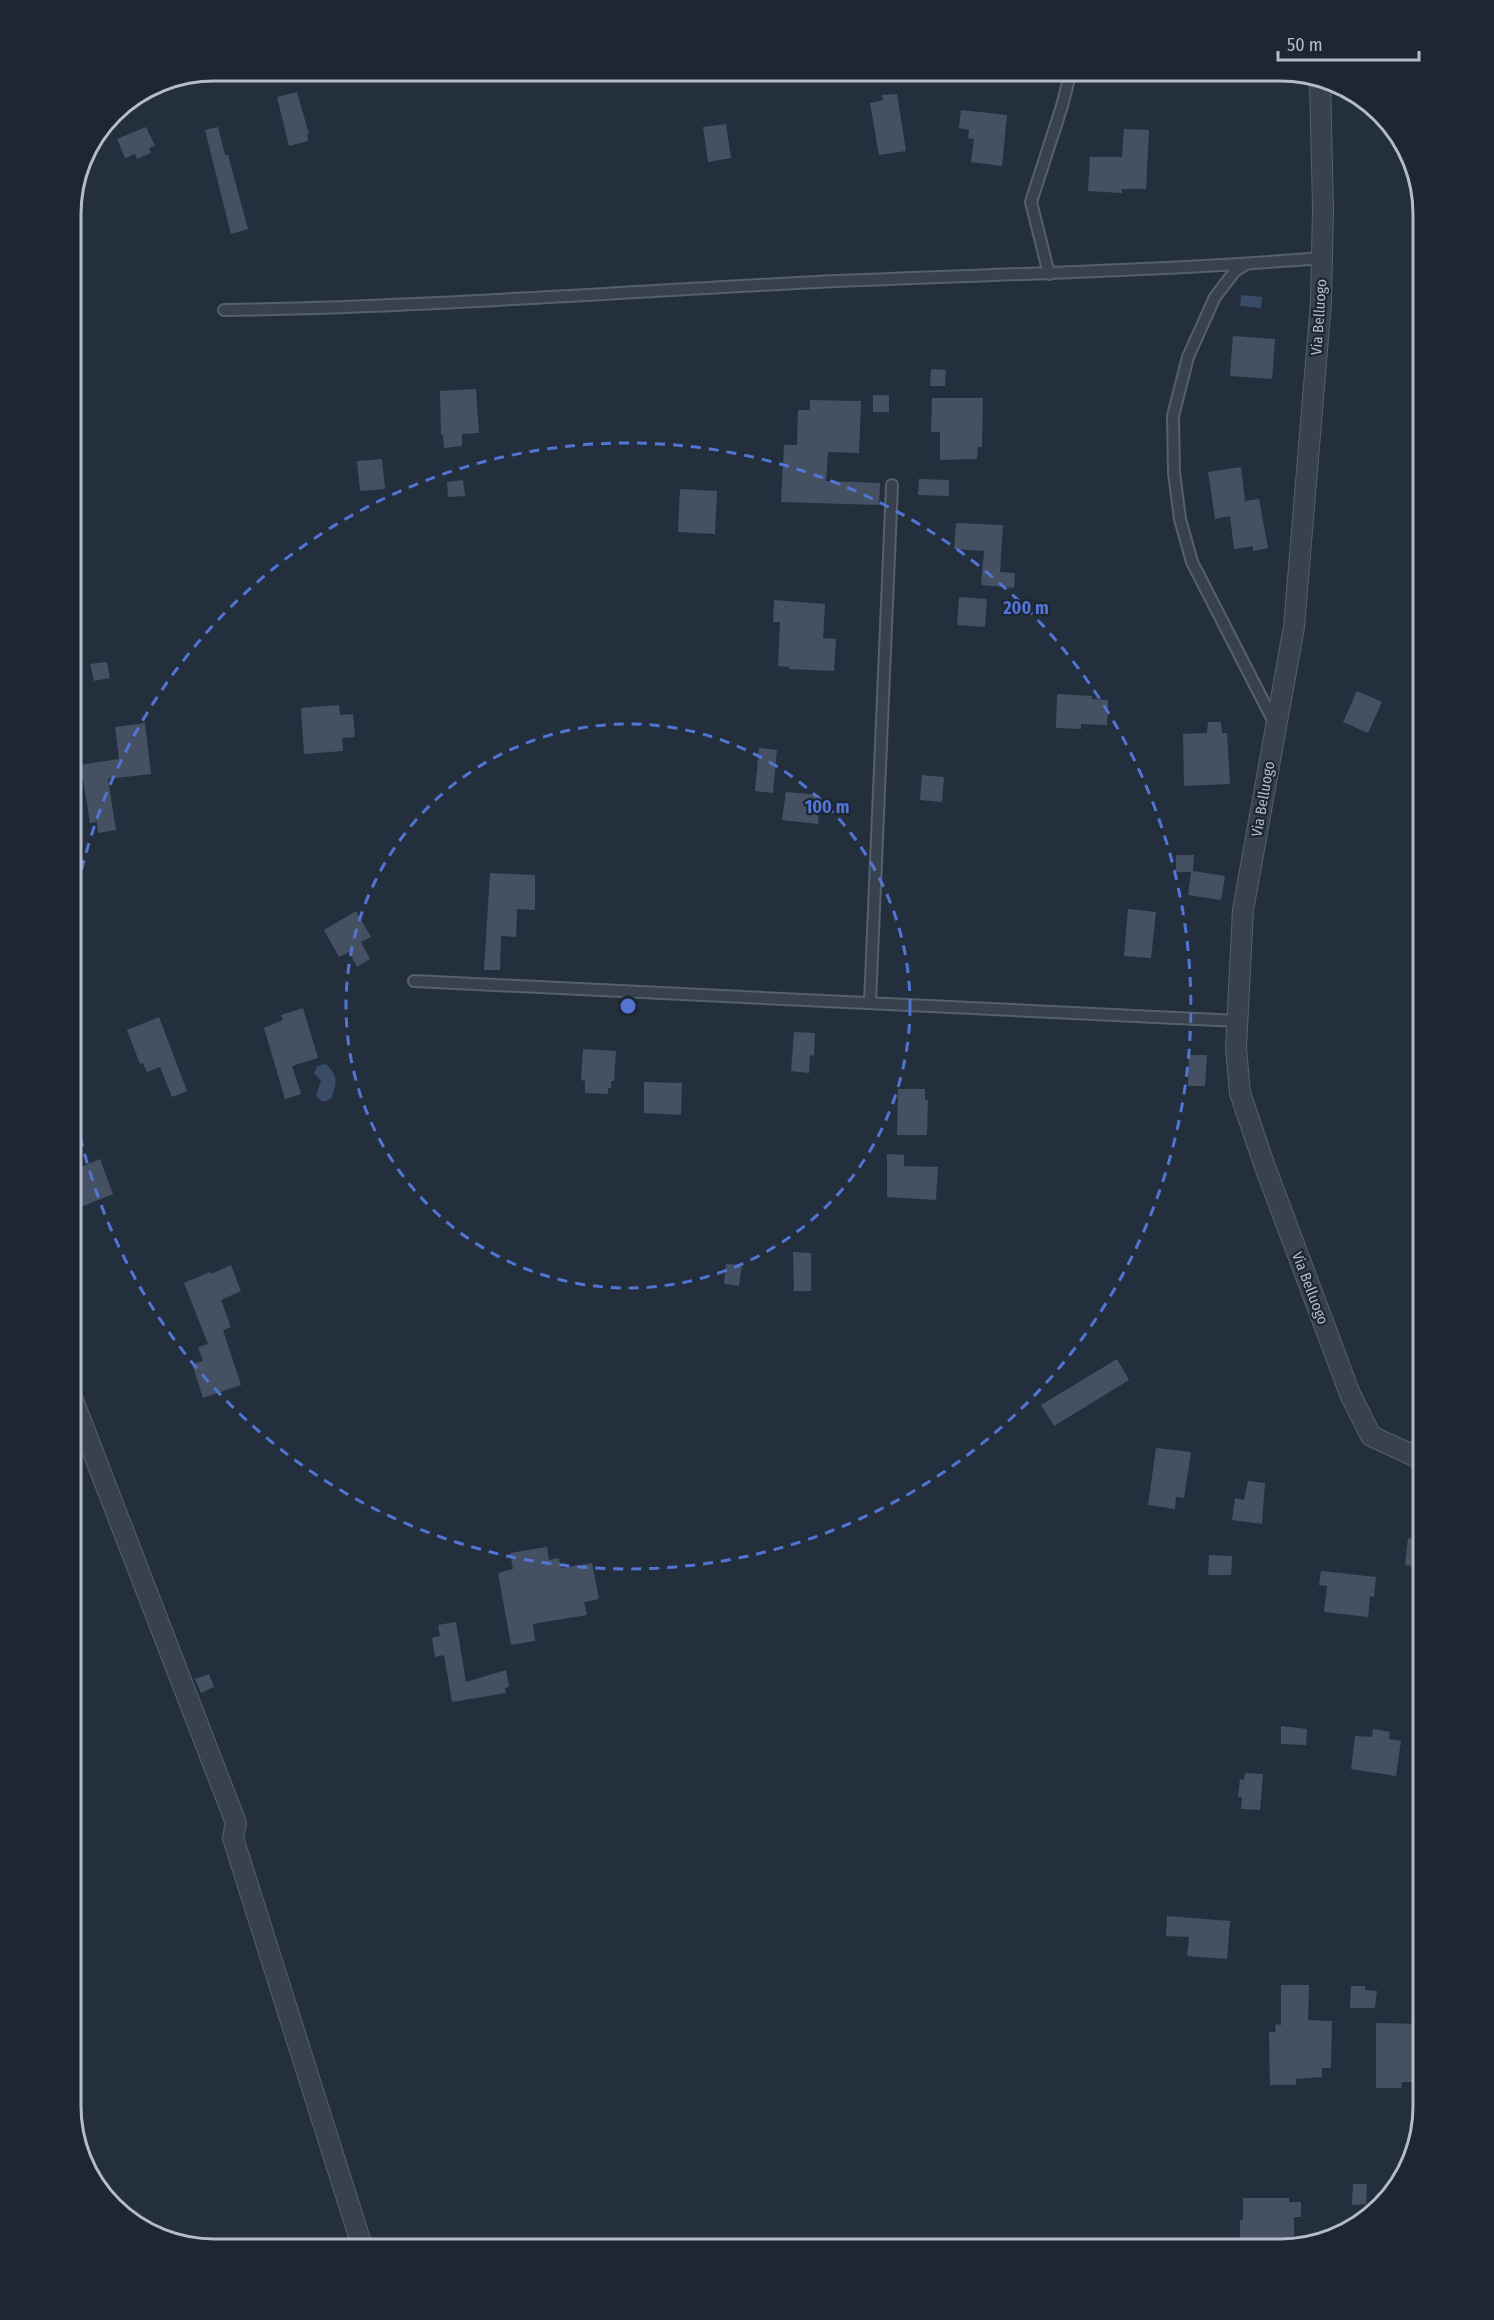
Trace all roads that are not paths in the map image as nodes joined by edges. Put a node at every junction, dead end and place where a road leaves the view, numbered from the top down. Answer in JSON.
{"nodes":[{"id":1,"x":1068,"y":81,"type":"edge"},
{"id":2,"x":1320,"y":87,"type":"edge"},
{"id":3,"x":1322,"y":258,"type":"junction"},
{"id":4,"x":1246,"y":264,"type":"junction"},
{"id":5,"x":1049,"y":274,"type":"junction"},
{"id":6,"x":224,"y":310,"type":"dead end"},
{"id":7,"x":892,"y":485,"type":"dead end"},
{"id":8,"x":1276,"y":727,"type":"junction"},
{"id":9,"x":414,"y":981,"type":"dead end"},
{"id":10,"x":870,"y":1003,"type":"junction"},
{"id":11,"x":1238,"y":1021,"type":"junction"},
{"id":12,"x":81,"y":1421,"type":"edge"},
{"id":13,"x":1413,"y":1455,"type":"edge"},
{"id":14,"x":360,"y":2239,"type":"edge"}],
"edges":[{"from":1,"to":5,"type":"lane"},
{"from":2,"to":3,"type":"street","name":"Via Belluogo"},
{"from":3,"to":4,"type":"lane"},
{"from":3,"to":8,"type":"street","name":"Via Belluogo"},
{"from":4,"to":5,"type":"lane"},
{"from":4,"to":8,"type":"lane"},
{"from":5,"to":6,"type":"lane"},
{"from":7,"to":10,"type":"lane"},
{"from":8,"to":11,"type":"street","name":"Via Belluogo"},
{"from":9,"to":10,"type":"lane"},
{"from":10,"to":11,"type":"lane"},
{"from":11,"to":13,"type":"street","name":"Via Belluogo"},
{"from":12,"to":14,"type":"street"}]}
